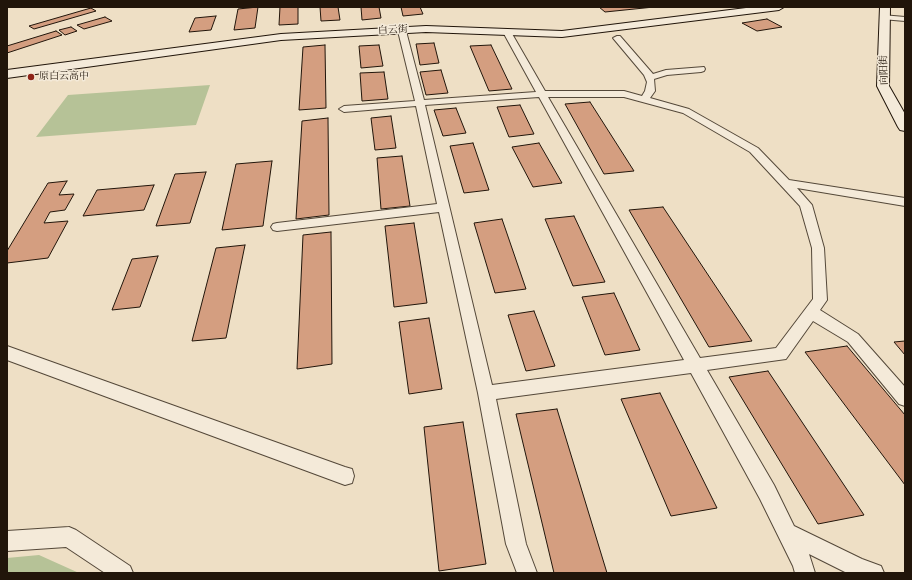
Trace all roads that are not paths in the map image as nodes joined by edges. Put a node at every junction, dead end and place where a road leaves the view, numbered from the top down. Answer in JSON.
{"nodes":[{"id":1,"x":779,"y":7,"type":"edge"},
{"id":2,"x":885,"y":12,"type":"edge"},
{"id":3,"x":905,"y":19,"type":"edge"},
{"id":4,"x":402,"y":31,"type":"junction"},
{"id":5,"x":507,"y":32,"type":"junction"},
{"id":6,"x":617,"y":38,"type":"dead end"},
{"id":7,"x":701,"y":69,"type":"dead end"},
{"id":8,"x":7,"y":74,"type":"edge"},
{"id":9,"x":650,"y":78,"type":"junction"},
{"id":10,"x":542,"y":94,"type":"junction"},
{"id":11,"x":644,"y":100,"type":"junction"},
{"id":12,"x":420,"y":103,"type":"junction"},
{"id":13,"x":344,"y":109,"type":"dead end"},
{"id":14,"x":905,"y":128,"type":"edge"},
{"id":15,"x":785,"y":183,"type":"junction"},
{"id":16,"x":905,"y":202,"type":"edge"},
{"id":17,"x":444,"y":207,"type":"junction"},
{"id":18,"x":277,"y":227,"type":"dead end"},
{"id":19,"x":811,"y":312,"type":"junction"},
{"id":20,"x":7,"y":353,"type":"edge"},
{"id":21,"x":697,"y":365,"type":"junction"},
{"id":22,"x":486,"y":393,"type":"junction"},
{"id":23,"x":905,"y":399,"type":"edge"},
{"id":24,"x":345,"y":476,"type":"dead end"},
{"id":25,"x":788,"y":533,"type":"junction"},
{"id":26,"x":7,"y":541,"type":"edge"},
{"id":27,"x":124,"y":573,"type":"edge"},
{"id":28,"x":527,"y":573,"type":"edge"},
{"id":29,"x":805,"y":573,"type":"edge"},
{"id":30,"x":874,"y":573,"type":"edge"}],
"edges":[{"from":1,"to":5,"type":"main road","name":"白云街"},
{"from":2,"to":3,"type":"street"},
{"from":2,"to":14,"type":"main road","name":"向阳街"},
{"from":4,"to":5,"type":"main road","name":"白云街"},
{"from":4,"to":8,"type":"main road","name":"白云街"},
{"from":4,"to":12,"type":"street"},
{"from":5,"to":10,"type":"street"},
{"from":6,"to":9,"type":"street"},
{"from":7,"to":9,"type":"street"},
{"from":9,"to":11,"type":"street"},
{"from":10,"to":11,"type":"street"},
{"from":10,"to":12,"type":"street"},
{"from":10,"to":21,"type":"street"},
{"from":11,"to":15,"type":"street"},
{"from":12,"to":13,"type":"street"},
{"from":12,"to":17,"type":"street"},
{"from":15,"to":16,"type":"street"},
{"from":15,"to":19,"type":"street"},
{"from":17,"to":18,"type":"street"},
{"from":17,"to":22,"type":"street"},
{"from":19,"to":21,"type":"street"},
{"from":19,"to":23,"type":"street"},
{"from":20,"to":24,"type":"street"},
{"from":21,"to":22,"type":"street"},
{"from":21,"to":25,"type":"street"},
{"from":22,"to":28,"type":"street"},
{"from":25,"to":29,"type":"street"},
{"from":25,"to":30,"type":"street"},
{"from":26,"to":27,"type":"street"}]}
